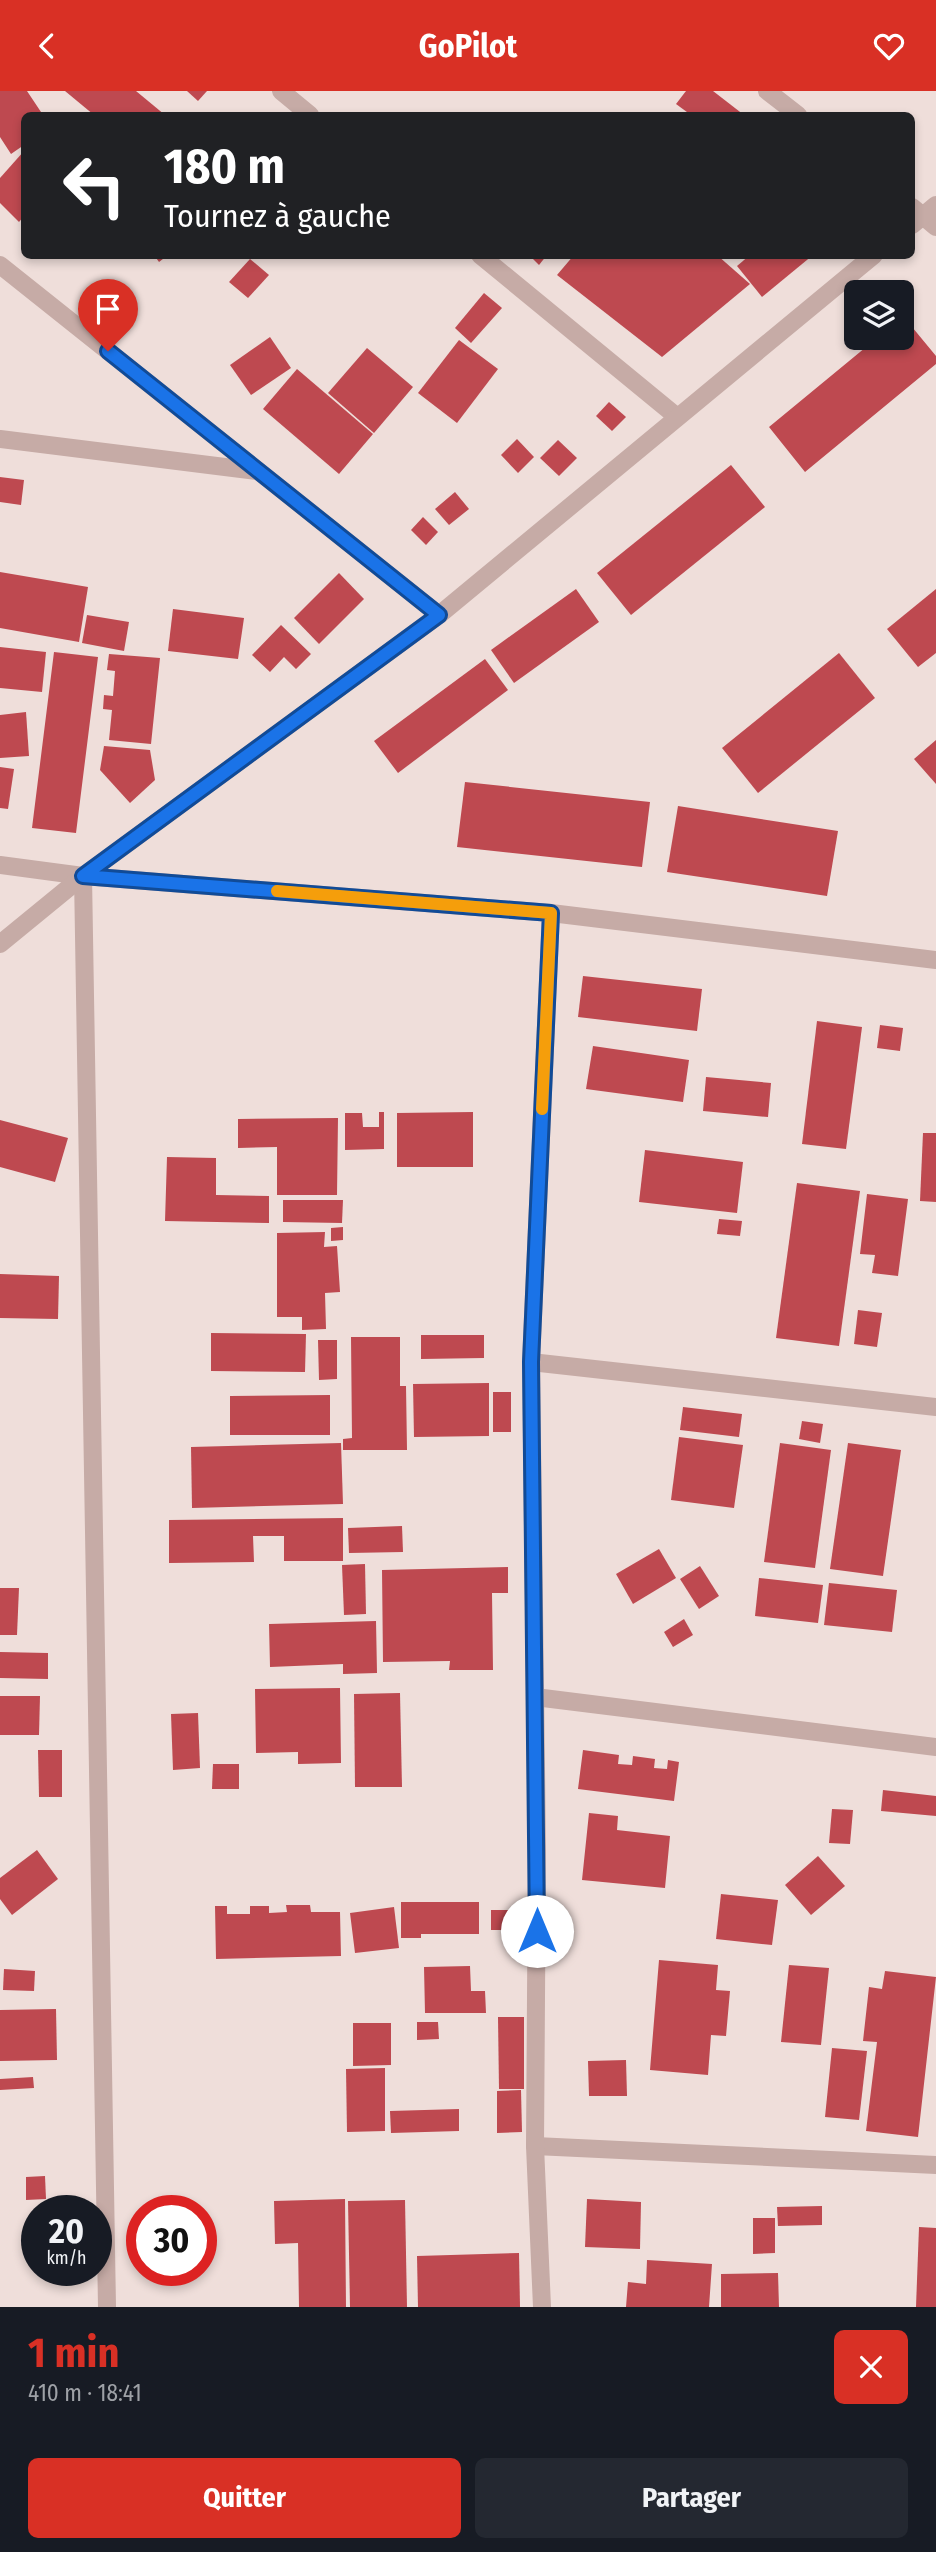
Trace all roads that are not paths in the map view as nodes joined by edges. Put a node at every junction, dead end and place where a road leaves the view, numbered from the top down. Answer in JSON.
{"nodes":[{"id":1,"x":281,"y":91,"type":"edge"},
{"id":2,"x":767,"y":91,"type":"edge"},
{"id":3,"x":306,"y":112,"type":"edge"},
{"id":4,"x":794,"y":112,"type":"edge"},
{"id":5,"x":485,"y":259,"type":"edge"},
{"id":6,"x":869,"y":259,"type":"edge"},
{"id":7,"x":0,"y":265,"type":"edge"},
{"id":8,"x":676,"y":417,"type":"junction"},
{"id":9,"x":0,"y":439,"type":"edge"},
{"id":10,"x":259,"y":471,"type":"junction"},
{"id":11,"x":439,"y":615,"type":"junction"},
{"id":12,"x":0,"y":865,"type":"edge"},
{"id":13,"x":83,"y":876,"type":"junction"},
{"id":14,"x":551,"y":913,"type":"junction"},
{"id":15,"x":0,"y":944,"type":"edge"},
{"id":16,"x":936,"y":960,"type":"edge"},
{"id":17,"x":531,"y":1362,"type":"junction"},
{"id":18,"x":936,"y":1407,"type":"edge"},
{"id":19,"x":535,"y":1696,"type":"junction"},
{"id":20,"x":936,"y":1747,"type":"edge"},
{"id":21,"x":535,"y":2146,"type":"junction"},
{"id":22,"x":936,"y":2165,"type":"edge"},
{"id":23,"x":107,"y":2307,"type":"edge"},
{"id":24,"x":542,"y":2307,"type":"edge"}],
"edges":[{"from":1,"to":3,"type":"street"},
{"from":2,"to":4,"type":"street"},
{"from":5,"to":8,"type":"street"},
{"from":6,"to":8,"type":"street"},
{"from":7,"to":10,"type":"street"},
{"from":8,"to":11,"type":"street"},
{"from":9,"to":10,"type":"street"},
{"from":10,"to":11,"type":"street"},
{"from":11,"to":13,"type":"street"},
{"from":12,"to":13,"type":"street"},
{"from":13,"to":14,"type":"street"},
{"from":13,"to":15,"type":"street"},
{"from":13,"to":23,"type":"street"},
{"from":14,"to":16,"type":"street"},
{"from":14,"to":17,"type":"street"},
{"from":17,"to":18,"type":"street"},
{"from":17,"to":19,"type":"street"},
{"from":19,"to":20,"type":"street"},
{"from":19,"to":21,"type":"street"},
{"from":21,"to":22,"type":"street"},
{"from":21,"to":24,"type":"street"}]}
